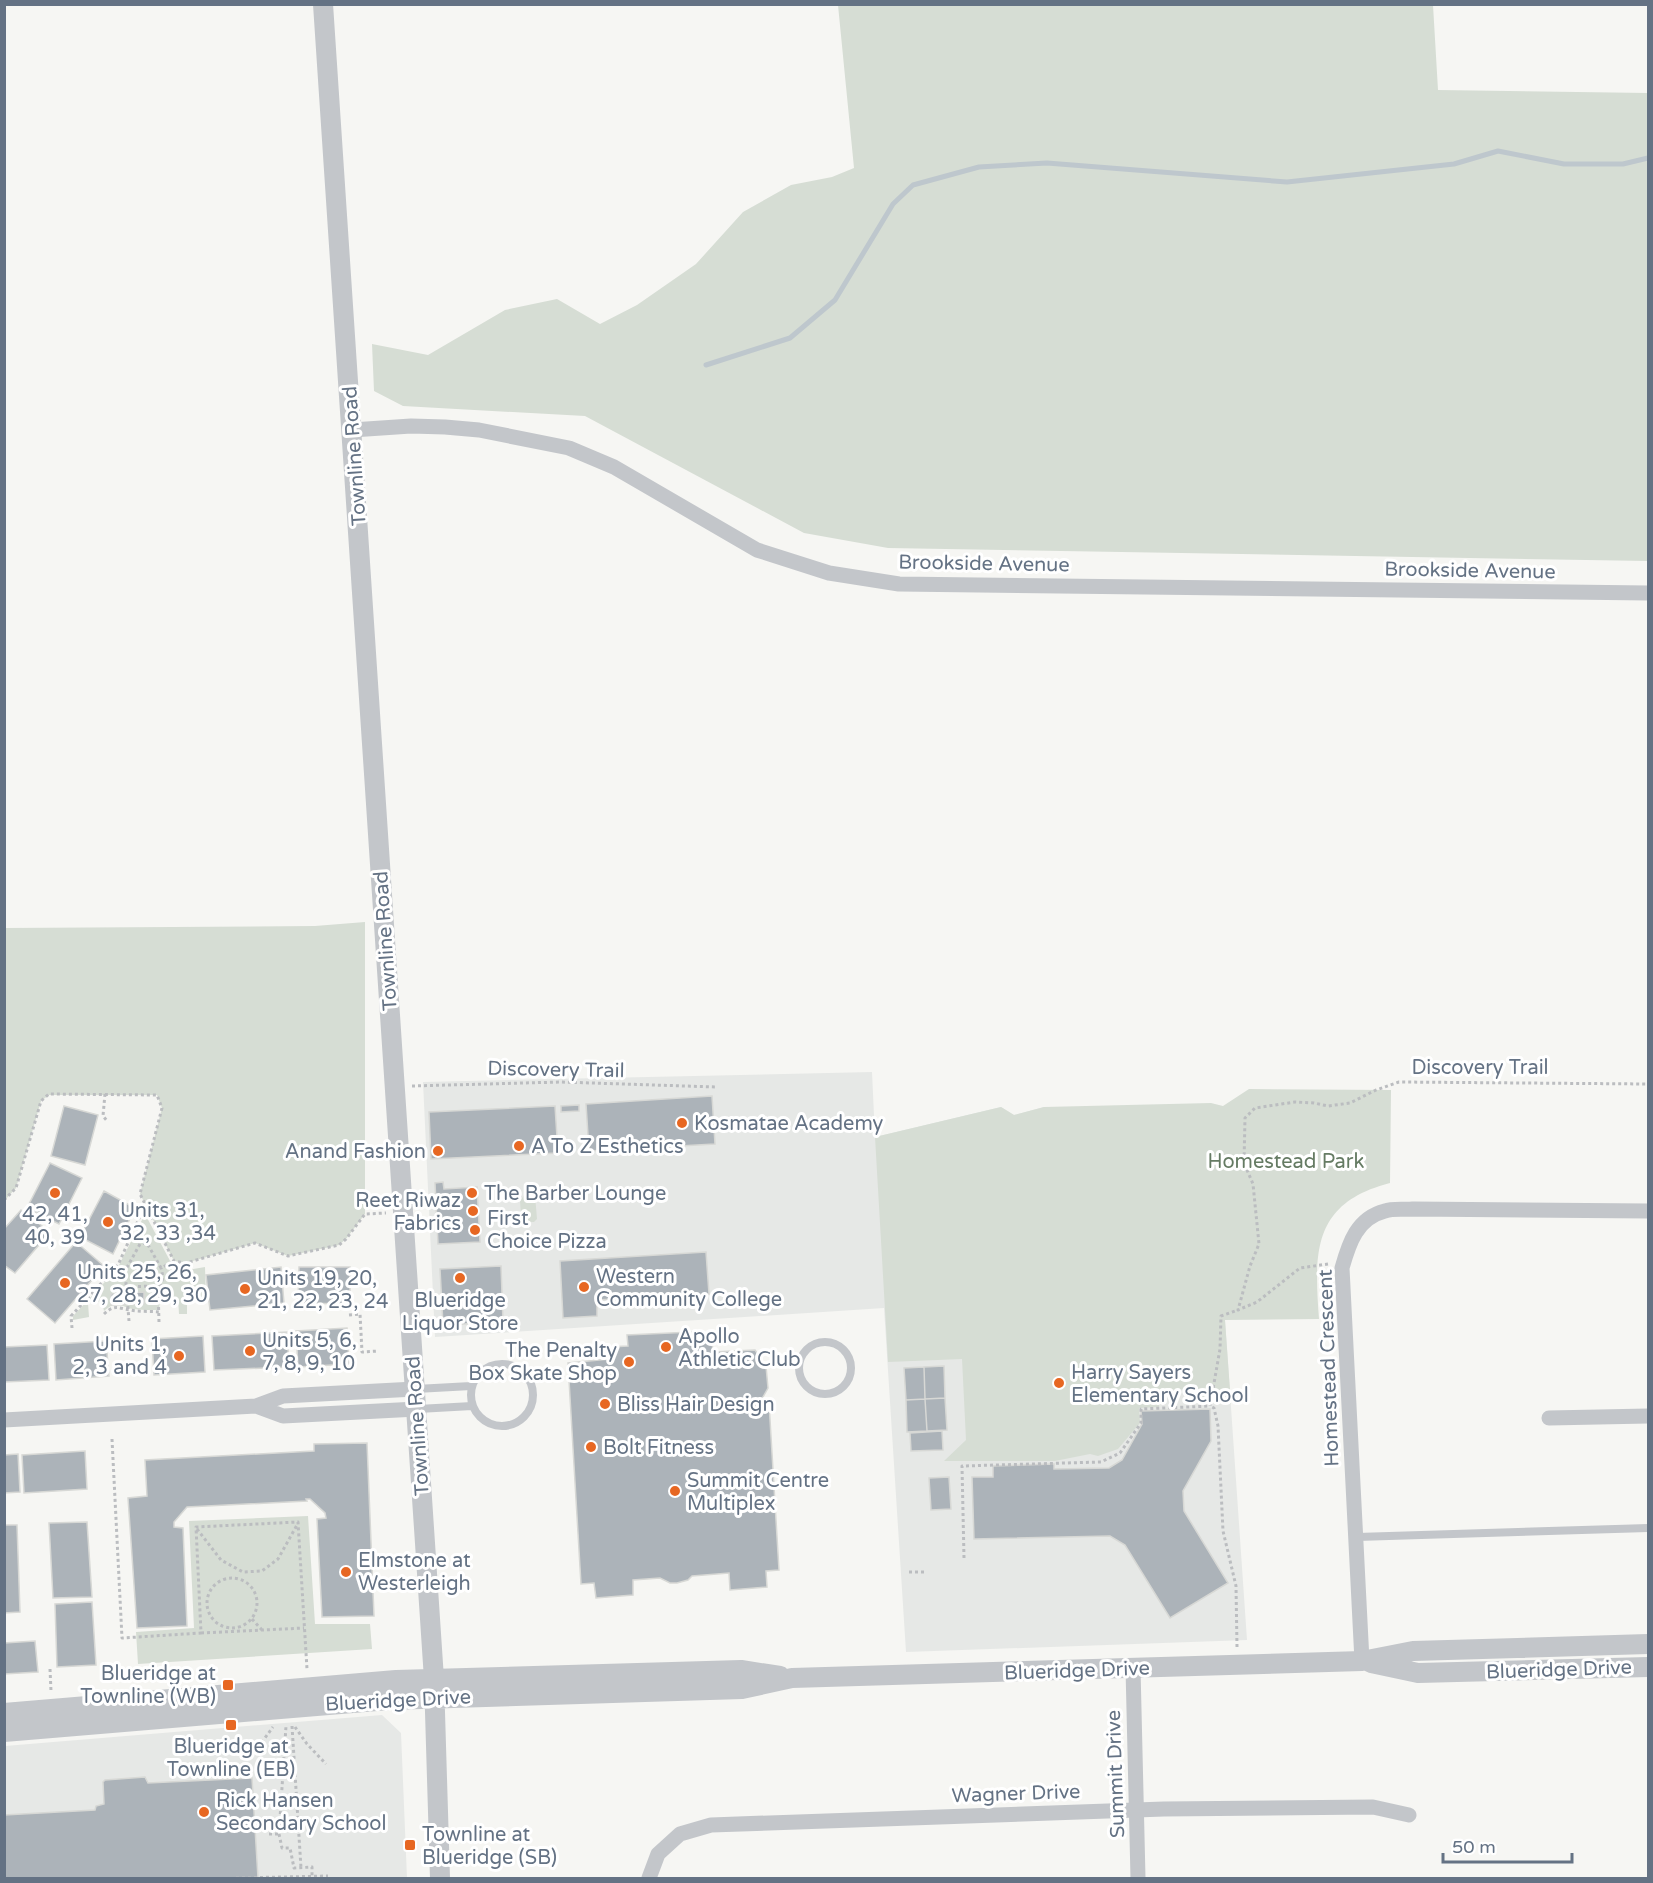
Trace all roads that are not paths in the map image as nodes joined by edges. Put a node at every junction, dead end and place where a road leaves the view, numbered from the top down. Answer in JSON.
{"nodes":[{"id":1,"x":323,"y":4,"type":"edge"},
{"id":2,"x":352,"y":430,"type":"junction"},
{"id":3,"x":1648,"y":593,"type":"edge"},
{"id":4,"x":1648,"y":1211,"type":"edge"},
{"id":5,"x":851,"y":1374,"type":"joint"},
{"id":6,"x":471,"y":1386,"type":"junction"},
{"id":7,"x":415,"y":1389,"type":"junction"},
{"id":8,"x":256,"y":1406,"type":"junction"},
{"id":9,"x":472,"y":1407,"type":"junction"},
{"id":10,"x":417,"y":1409,"type":"junction"},
{"id":11,"x":1648,"y":1416,"type":"edge"},
{"id":12,"x":1550,"y":1418,"type":"dead end"},
{"id":13,"x":4,"y":1420,"type":"edge"},
{"id":14,"x":1648,"y":1528,"type":"edge"},
{"id":15,"x":1357,"y":1537,"type":"junction"},
{"id":16,"x":1648,"y":1644,"type":"edge"},
{"id":17,"x":1362,"y":1661,"type":"junction"},
{"id":18,"x":1648,"y":1667,"type":"edge"},
{"id":19,"x":1132,"y":1668,"type":"junction"},
{"id":20,"x":434,"y":1688,"type":"junction"},
{"id":21,"x":4,"y":1713,"type":"edge"},
{"id":22,"x":4,"y":1732,"type":"edge"},
{"id":23,"x":1137,"y":1810,"type":"junction"},
{"id":24,"x":1409,"y":1815,"type":"dead end"},
{"id":25,"x":440,"y":1878,"type":"edge"},
{"id":26,"x":649,"y":1878,"type":"edge"},
{"id":27,"x":1138,"y":1878,"type":"edge"}],
"edges":[{"from":1,"to":2,"type":"street","name":"Townline Road"},
{"from":2,"to":3,"type":"street","name":"Brookside Avenue"},
{"from":2,"to":7,"type":"street","name":"Townline Road"},
{"from":4,"to":15,"type":"street","name":"Homestead Crescent"},
{"from":5,"to":5,"type":"lane"},
{"from":6,"to":7,"type":"lane"},
{"from":6,"to":9,"type":"lane"},
{"from":6,"to":9,"type":"lane"},
{"from":7,"to":8,"type":"street"},
{"from":7,"to":10,"type":"street","name":"Townline Road"},
{"from":8,"to":10,"type":"street"},
{"from":8,"to":13,"type":"street"},
{"from":9,"to":10,"type":"lane"},
{"from":10,"to":20,"type":"street","name":"Townline Road"},
{"from":11,"to":12,"type":"street"},
{"from":14,"to":15,"type":"lane"},
{"from":15,"to":17,"type":"street","name":"Homestead Crescent"},
{"from":16,"to":17,"type":"street","name":"Blueridge Drive"},
{"from":17,"to":18,"type":"street","name":"Blueridge Drive"},
{"from":17,"to":19,"type":"street","name":"Blueridge Drive"},
{"from":19,"to":20,"type":"street","name":"Blueridge Drive"},
{"from":19,"to":23,"type":"street","name":"Summit Drive"},
{"from":20,"to":21,"type":"street","name":"Blueridge Drive"},
{"from":20,"to":22,"type":"street","name":"Blueridge Drive"},
{"from":20,"to":25,"type":"street","name":"Townline Road"},
{"from":23,"to":24,"type":"street","name":"Wagner Drive"},
{"from":23,"to":26,"type":"street","name":"Wagner Drive"},
{"from":23,"to":27,"type":"street","name":"Summit Drive"}]}
